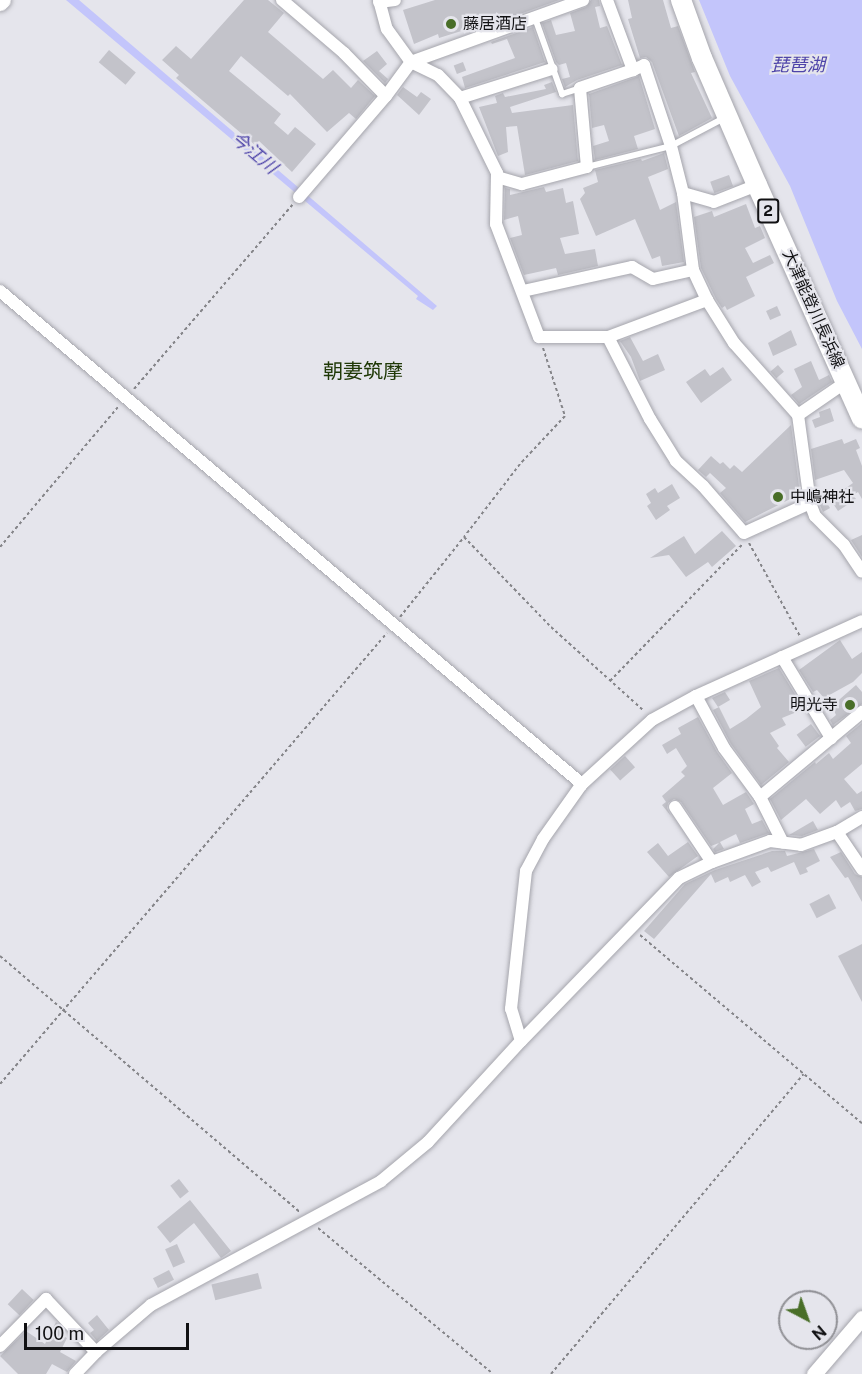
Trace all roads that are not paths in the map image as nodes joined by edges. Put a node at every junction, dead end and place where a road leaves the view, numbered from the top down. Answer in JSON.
{"nodes":[{"id":1,"x":282,"y":0,"type":"edge"},
{"id":2,"x":395,"y":0,"type":"edge"},
{"id":3,"x":583,"y":0,"type":"edge"},
{"id":4,"x":607,"y":0,"type":"edge"},
{"id":5,"x":681,"y":0,"type":"edge"},
{"id":6,"x":379,"y":1,"type":"edge"},
{"id":7,"x":535,"y":18,"type":"junction"},
{"id":8,"x":411,"y":62,"type":"junction"},
{"id":9,"x":552,"y":69,"type":"junction"},
{"id":10,"x":633,"y":70,"type":"junction"},
{"id":11,"x":580,"y":88,"type":"junction"},
{"id":12,"x":386,"y":96,"type":"junction"},
{"id":13,"x":460,"y":98,"type":"junction"},
{"id":14,"x":727,"y":116,"type":"junction"},
{"id":15,"x":671,"y":146,"type":"junction"},
{"id":16,"x":587,"y":166,"type":"junction"},
{"id":17,"x":497,"y":177,"type":"junction"},
{"id":18,"x":756,"y":185,"type":"junction"},
{"id":19,"x":683,"y":193,"type":"junction"},
{"id":20,"x":301,"y":194,"type":"road end"},
{"id":21,"x":693,"y":270,"type":"junction"},
{"id":22,"x":0,"y":291,"type":"edge"},
{"id":23,"x":523,"y":291,"type":"junction"},
{"id":24,"x":707,"y":300,"type":"junction"},
{"id":25,"x":608,"y":338,"type":"junction"},
{"id":26,"x":846,"y":382,"type":"junction"},
{"id":27,"x":798,"y":415,"type":"junction"},
{"id":28,"x":862,"y":419,"type":"edge"},
{"id":29,"x":810,"y":503,"type":"junction"},
{"id":30,"x":862,"y":572,"type":"edge"},
{"id":31,"x":862,"y":621,"type":"edge"},
{"id":32,"x":782,"y":657,"type":"junction"},
{"id":33,"x":696,"y":696,"type":"junction"},
{"id":34,"x":862,"y":712,"type":"edge"},
{"id":35,"x":831,"y":738,"type":"junction"},
{"id":36,"x":582,"y":784,"type":"junction"},
{"id":37,"x":760,"y":797,"type":"junction"},
{"id":38,"x":675,"y":807,"type":"dead end"},
{"id":39,"x":862,"y":817,"type":"edge"},
{"id":40,"x":837,"y":832,"type":"junction"},
{"id":41,"x":783,"y":843,"type":"junction"},
{"id":42,"x":712,"y":862,"type":"junction"},
{"id":43,"x":862,"y":869,"type":"edge"},
{"id":44,"x":520,"y":1041,"type":"junction"},
{"id":45,"x":862,"y":1318,"type":"edge"},
{"id":46,"x":0,"y":1346,"type":"edge"},
{"id":47,"x":96,"y":1352,"type":"junction"},
{"id":48,"x":75,"y":1374,"type":"edge"},
{"id":49,"x":814,"y":1374,"type":"edge"}],
"edges":[{"from":1,"to":12,"type":"street"},
{"from":2,"to":6,"type":"street"},
{"from":3,"to":7,"type":"street"},
{"from":4,"to":10,"type":"street"},
{"from":5,"to":14,"type":"main road","name":"大津能登川長浜線","number":"2"},
{"from":6,"to":8,"type":"street"},
{"from":7,"to":8,"type":"street"},
{"from":7,"to":9,"type":"lane"},
{"from":8,"to":12,"type":"street"},
{"from":8,"to":13,"type":"street"},
{"from":9,"to":11,"type":"lane"},
{"from":9,"to":13,"type":"street"},
{"from":10,"to":11,"type":"street"},
{"from":10,"to":15,"type":"street"},
{"from":11,"to":16,"type":"street"},
{"from":12,"to":20,"type":"street"},
{"from":13,"to":17,"type":"street"},
{"from":14,"to":15,"type":"lane"},
{"from":14,"to":18,"type":"main road","name":"大津能登川長浜線","number":"2"},
{"from":15,"to":16,"type":"lane"},
{"from":15,"to":19,"type":"street"},
{"from":16,"to":17,"type":"street"},
{"from":17,"to":23,"type":"street"},
{"from":18,"to":19,"type":"street"},
{"from":18,"to":26,"type":"main road","name":"大津能登川長浜線","number":"2"},
{"from":19,"to":21,"type":"street"},
{"from":21,"to":23,"type":"street"},
{"from":21,"to":24,"type":"street"},
{"from":22,"to":36,"type":"street"},
{"from":23,"to":25,"type":"street"},
{"from":24,"to":25,"type":"street"},
{"from":24,"to":27,"type":"street"},
{"from":25,"to":29,"type":"street"},
{"from":26,"to":27,"type":"street"},
{"from":26,"to":28,"type":"main road","name":"大津能登川長浜線","number":"2"},
{"from":27,"to":29,"type":"street"},
{"from":29,"to":30,"type":"street"},
{"from":31,"to":32,"type":"street"},
{"from":32,"to":33,"type":"street"},
{"from":32,"to":35,"type":"street"},
{"from":33,"to":36,"type":"street"},
{"from":33,"to":37,"type":"street"},
{"from":34,"to":35,"type":"street"},
{"from":35,"to":37,"type":"street"},
{"from":36,"to":44,"type":"street"},
{"from":37,"to":41,"type":"street"},
{"from":38,"to":42,"type":"street"},
{"from":39,"to":40,"type":"street"},
{"from":40,"to":41,"type":"street"},
{"from":40,"to":43,"type":"street"},
{"from":41,"to":42,"type":"street"},
{"from":42,"to":44,"type":"street"},
{"from":44,"to":47,"type":"street"},
{"from":45,"to":49,"type":"street"},
{"from":46,"to":47,"type":"street"},
{"from":47,"to":48,"type":"street"}]}
